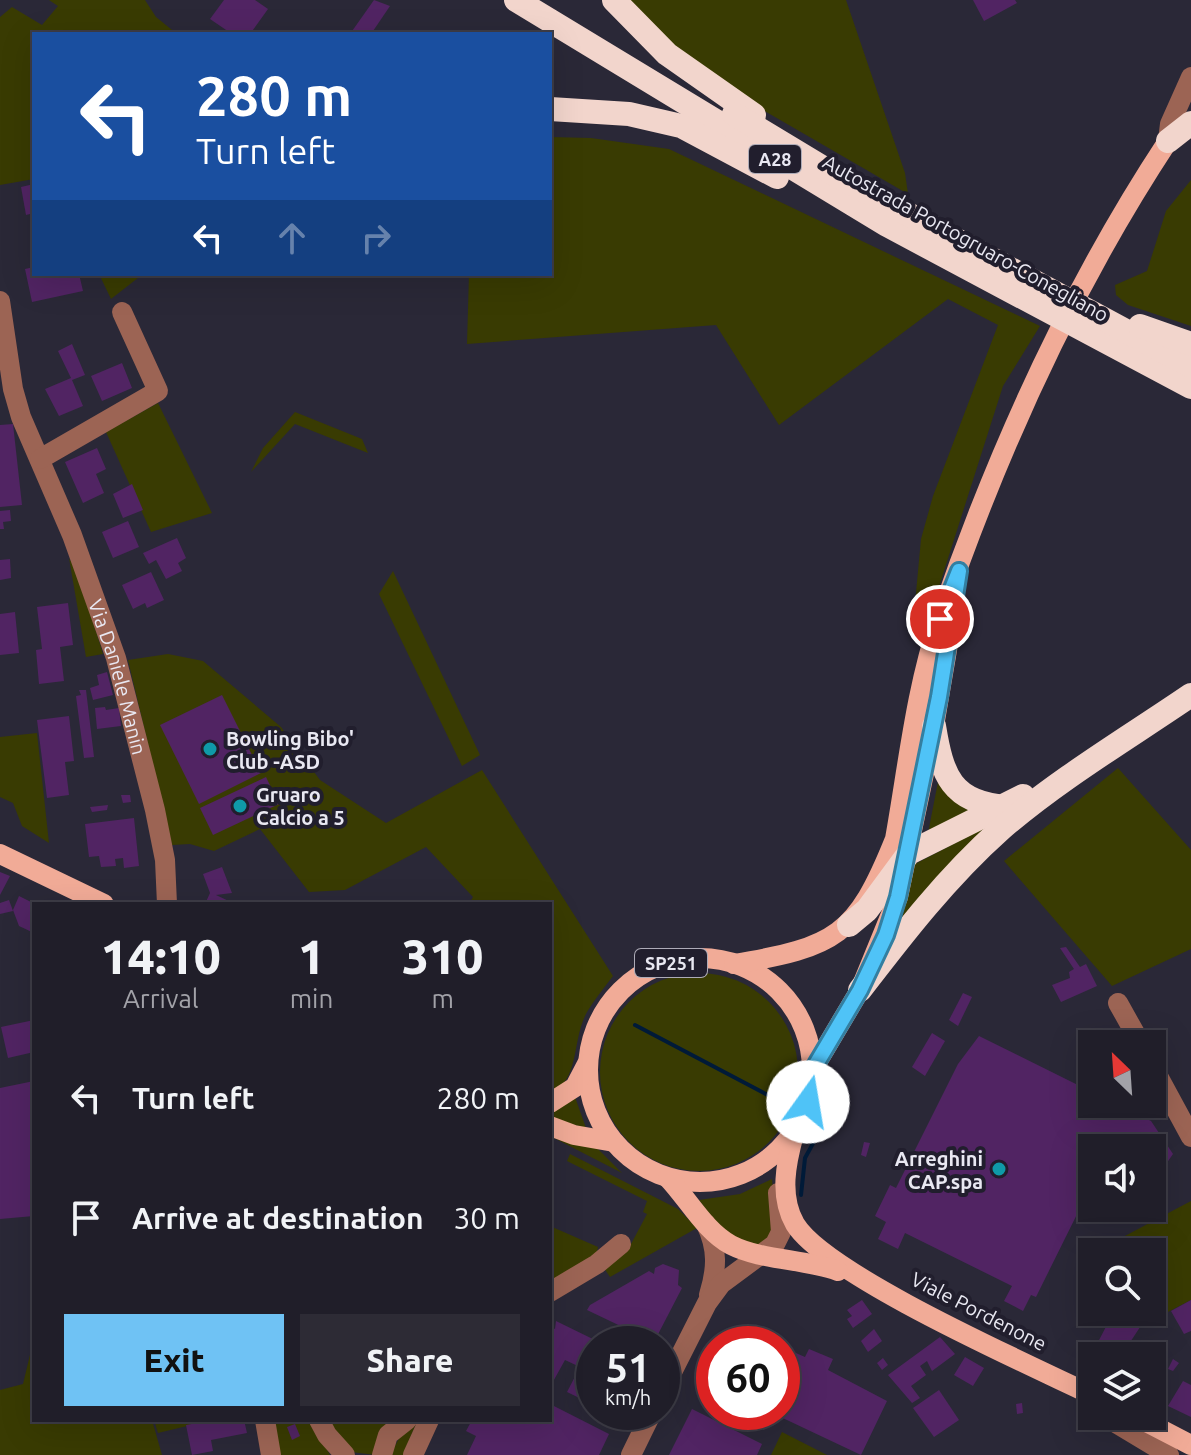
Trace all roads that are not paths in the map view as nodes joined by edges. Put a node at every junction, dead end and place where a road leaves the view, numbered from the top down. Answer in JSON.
{"nodes":[{"id":1,"x":516,"y":0,"type":"edge"},
{"id":2,"x":547,"y":0,"type":"edge"},
{"id":3,"x":614,"y":0,"type":"edge"},
{"id":4,"x":1191,"y":77,"type":"edge"},
{"id":5,"x":552,"y":109,"type":"edge"},
{"id":6,"x":1191,"y":123,"type":"edge"},
{"id":7,"x":1168,"y":141,"type":"junction"},
{"id":8,"x":830,"y":172,"type":"junction"},
{"id":9,"x":887,"y":225,"type":"junction"},
{"id":10,"x":1043,"y":298,"type":"junction"},
{"id":11,"x":0,"y":301,"type":"edge"},
{"id":12,"x":122,"y":312,"type":"dead end"},
{"id":13,"x":1191,"y":344,"type":"edge"},
{"id":14,"x":1191,"y":366,"type":"edge"},
{"id":15,"x":1191,"y":387,"type":"edge"},
{"id":16,"x":1191,"y":398,"type":"edge"},
{"id":17,"x":40,"y":459,"type":"junction"},
{"id":18,"x":959,"y":571,"type":"junction"},
{"id":19,"x":1191,"y":677,"type":"edge"},
{"id":20,"x":1191,"y":695,"type":"edge"},
{"id":21,"x":934,"y":726,"type":"junction"},
{"id":22,"x":1007,"y":807,"type":"junction"},
{"id":23,"x":909,"y":853,"type":"junction"},
{"id":24,"x":0,"y":854,"type":"edge"},
{"id":25,"x":100,"y":902,"type":"edge"},
{"id":26,"x":167,"y":902,"type":"edge"},
{"id":27,"x":849,"y":925,"type":"junction"},
{"id":28,"x":734,"y":964,"type":"junction"},
{"id":29,"x":860,"y":990,"type":"junction"},
{"id":30,"x":1118,"y":1003,"type":"dead end"},
{"id":31,"x":1133,"y":1030,"type":"edge"},
{"id":32,"x":588,"y":1061,"type":"junction"},
{"id":33,"x":812,"y":1071,"type":"junction"},
{"id":34,"x":1166,"y":1091,"type":"edge"},
{"id":35,"x":552,"y":1102,"type":"edge"},
{"id":36,"x":552,"y":1127,"type":"edge"},
{"id":37,"x":795,"y":1130,"type":"junction"},
{"id":38,"x":1191,"y":1137,"type":"edge"},
{"id":39,"x":614,"y":1142,"type":"junction"},
{"id":40,"x":781,"y":1147,"type":"junction"},
{"id":41,"x":668,"y":1178,"type":"junction"},
{"id":42,"x":706,"y":1224,"type":"junction"},
{"id":43,"x":621,"y":1244,"type":"dead end"},
{"id":44,"x":764,"y":1256,"type":"junction"},
{"id":45,"x":866,"y":1281,"type":"junction"},
{"id":46,"x":552,"y":1291,"type":"edge"},
{"id":47,"x":707,"y":1303,"type":"junction"},
{"id":48,"x":680,"y":1356,"type":"edge"},
{"id":49,"x":1071,"y":1385,"type":"junction"},
{"id":50,"x":1078,"y":1388,"type":"edge"},
{"id":51,"x":1078,"y":1391,"type":"edge"},
{"id":52,"x":265,"y":1422,"type":"edge"},
{"id":53,"x":320,"y":1422,"type":"edge"},
{"id":54,"x":404,"y":1422,"type":"edge"},
{"id":55,"x":428,"y":1422,"type":"edge"},
{"id":56,"x":643,"y":1430,"type":"edge"},
{"id":57,"x":1127,"y":1430,"type":"edge"},
{"id":58,"x":1162,"y":1430,"type":"edge"},
{"id":59,"x":1191,"y":1445,"type":"edge"},
{"id":60,"x":271,"y":1455,"type":"edge"},
{"id":61,"x":345,"y":1455,"type":"edge"},
{"id":62,"x":382,"y":1455,"type":"edge"},
{"id":63,"x":413,"y":1455,"type":"edge"},
{"id":64,"x":631,"y":1455,"type":"edge"},
{"id":65,"x":1169,"y":1455,"type":"edge"}],
"edges":[{"from":1,"to":9,"type":"highway","name":"Autostrada Portogruaro-Conegliano","number":"A28"},
{"from":2,"to":8,"type":"highway","name":"Autostrada Portogruaro-Conegliano","number":"A28"},
{"from":3,"to":8,"type":"highway"},
{"from":4,"to":7,"type":"street"},
{"from":5,"to":9,"type":"highway"},
{"from":6,"to":7,"type":"highway"},
{"from":7,"to":18,"type":"main road"},
{"from":8,"to":10,"type":"highway","name":"Autostrada Portogruaro-Conegliano","number":"A28"},
{"from":9,"to":10,"type":"highway","name":"Autostrada Portogruaro-Conegliano","number":"A28"},
{"from":10,"to":13,"type":"highway"},
{"from":10,"to":14,"type":"highway","name":"Autostrada Portogruaro-Conegliano","number":"A28"},
{"from":10,"to":15,"type":"highway","name":"Autostrada Portogruaro-Conegliano","number":"A28"},
{"from":10,"to":16,"type":"highway"},
{"from":11,"to":17,"type":"street","name":"Via Daniele Manin"},
{"from":12,"to":17,"type":"street"},
{"from":17,"to":26,"type":"street","name":"Via Daniele Manin"},
{"from":18,"to":21,"type":"main road"},
{"from":18,"to":27,"type":"main road"},
{"from":19,"to":22,"type":"highway"},
{"from":20,"to":29,"type":"highway"},
{"from":21,"to":22,"type":"highway"},
{"from":21,"to":23,"type":"main road"},
{"from":22,"to":23,"type":"highway"},
{"from":23,"to":27,"type":"highway"},
{"from":23,"to":29,"type":"main road"},
{"from":24,"to":25,"type":"main road"},
{"from":27,"to":28,"type":"main road"},
{"from":28,"to":32,"type":"main road","number":"SP251"},
{"from":28,"to":33,"type":"main road","number":"SP251"},
{"from":29,"to":33,"type":"main road"},
{"from":30,"to":31,"type":"street"},
{"from":32,"to":35,"type":"main road","number":"SP251"},
{"from":32,"to":39,"type":"main road","number":"SP251"},
{"from":33,"to":37,"type":"main road","number":"SP251"},
{"from":34,"to":38,"type":"street"},
{"from":36,"to":39,"type":"main road","number":"SP251"},
{"from":37,"to":40,"type":"main road","number":"SP251"},
{"from":37,"to":45,"type":"main road","name":"Viale Pordenone","number":"SP251"},
{"from":39,"to":41,"type":"main road","number":"SP251"},
{"from":40,"to":41,"type":"main road","number":"SP251"},
{"from":40,"to":44,"type":"street"},
{"from":41,"to":42,"type":"main road","name":"Viale Pordenone","number":"SP251"},
{"from":42,"to":44,"type":"main road","name":"Viale Pordenone","number":"SP251"},
{"from":42,"to":47,"type":"street"},
{"from":43,"to":46,"type":"street"},
{"from":44,"to":45,"type":"main road","name":"Viale Pordenone","number":"SP251"},
{"from":44,"to":47,"type":"street"},
{"from":45,"to":49,"type":"main road","name":"Viale Pordenone","number":"SP251"},
{"from":47,"to":48,"type":"street"},
{"from":49,"to":50,"type":"main road","name":"Viale Pordenone","number":"SP251"},
{"from":49,"to":51,"type":"street","name":"Viale Pordenone"},
{"from":52,"to":60,"type":"street"},
{"from":53,"to":61,"type":"street"},
{"from":54,"to":62,"type":"street"},
{"from":55,"to":63,"type":"street"},
{"from":56,"to":64,"type":"street"},
{"from":57,"to":65,"type":"street"},
{"from":58,"to":59,"type":"main road"}]}
